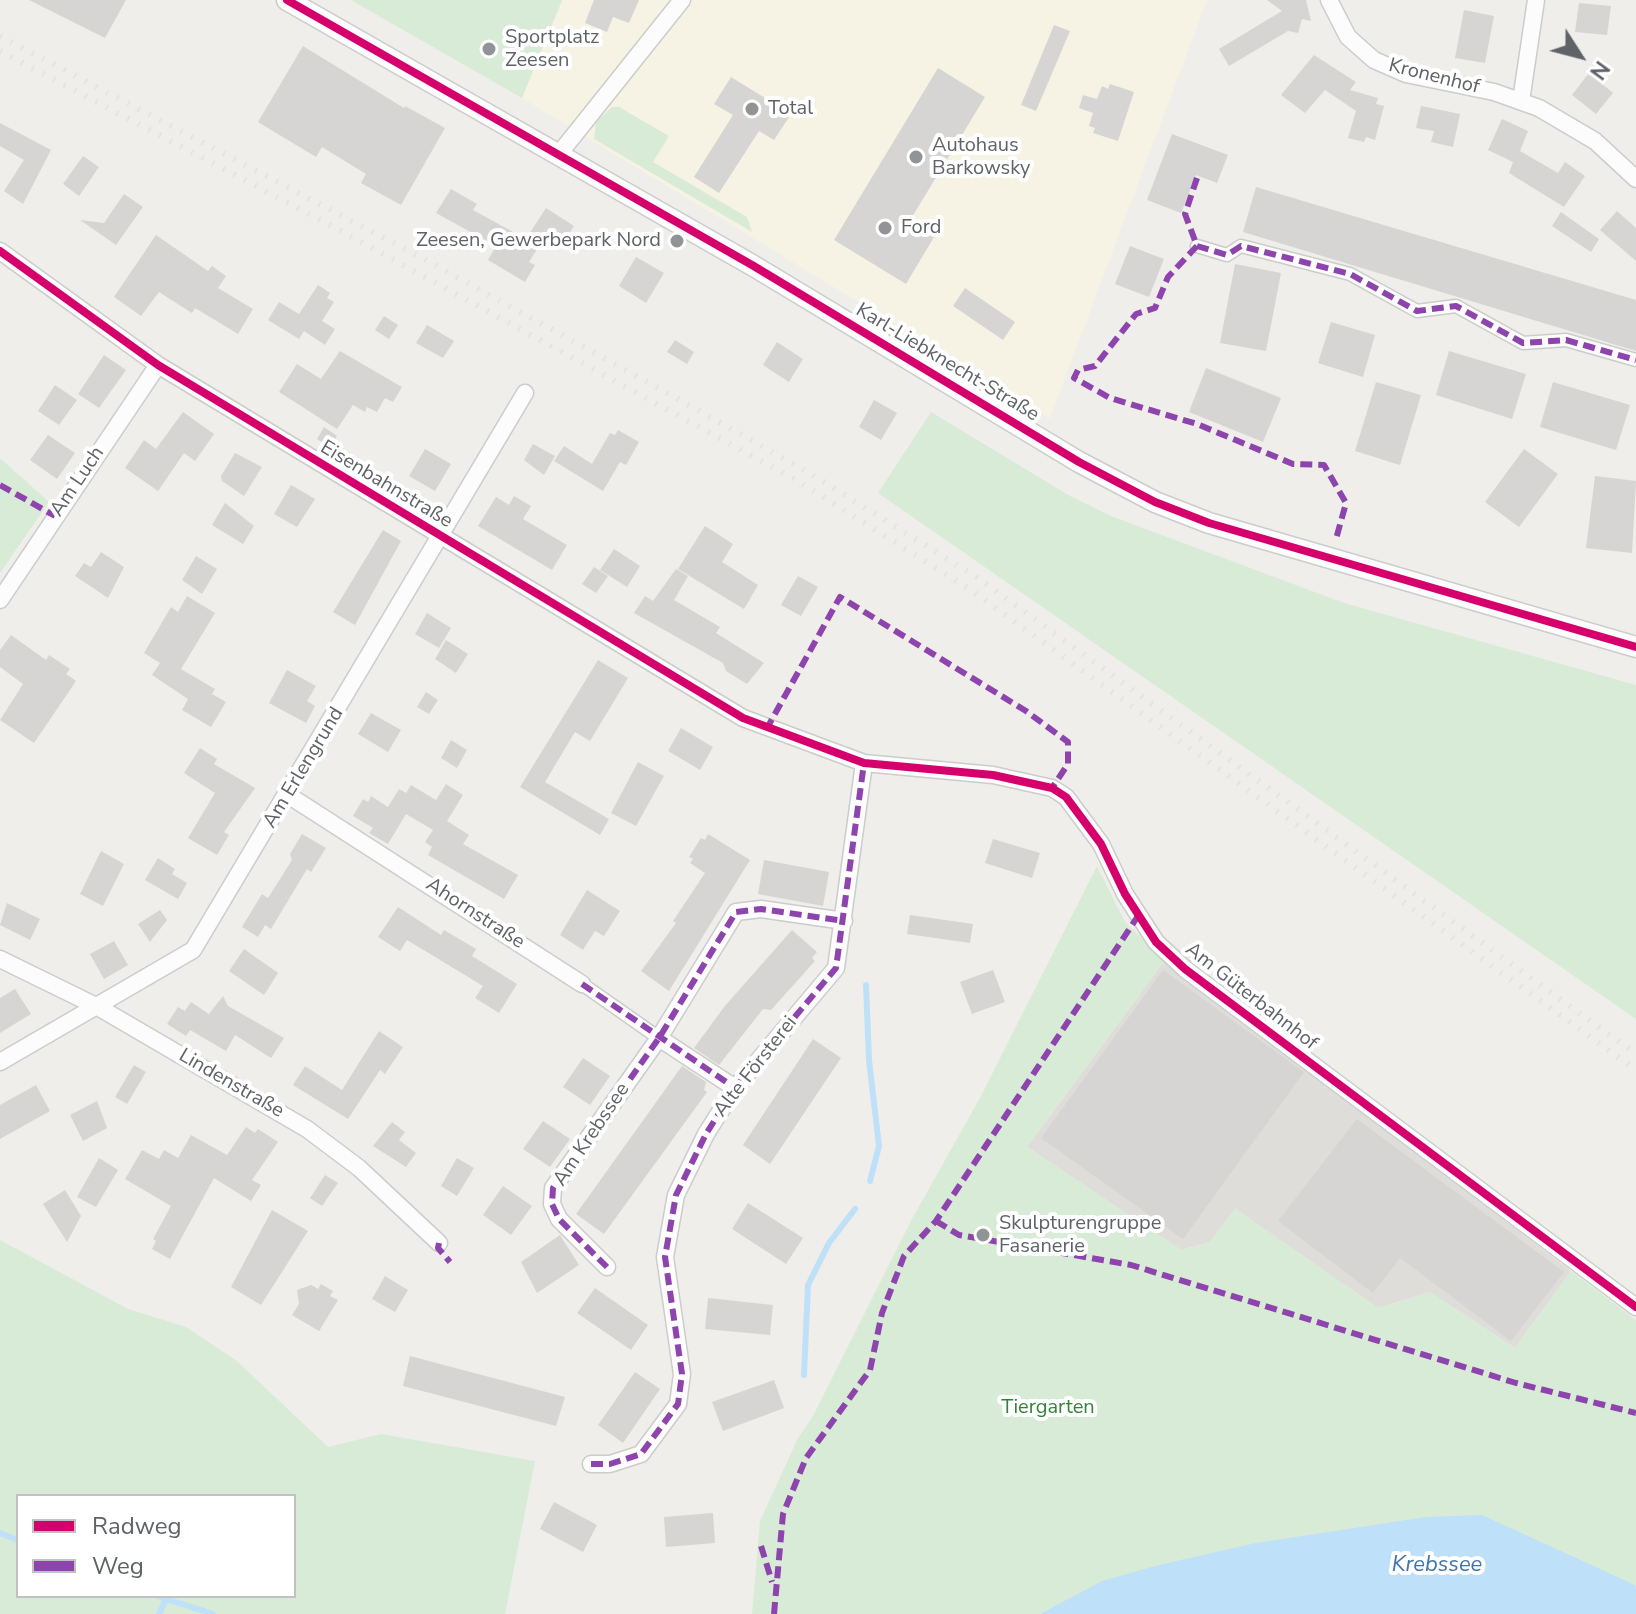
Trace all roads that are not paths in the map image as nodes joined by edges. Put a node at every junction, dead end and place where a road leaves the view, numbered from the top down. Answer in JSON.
{"nodes":[{"id":1,"x":287,"y":0,"type":"edge"},
{"id":2,"x":682,"y":0,"type":"edge"},
{"id":3,"x":1329,"y":0,"type":"edge"},
{"id":4,"x":1536,"y":0,"type":"edge"},
{"id":5,"x":1521,"y":101,"type":"junction"},
{"id":6,"x":559,"y":154,"type":"junction"},
{"id":7,"x":1636,"y":179,"type":"edge"},
{"id":8,"x":1197,"y":246,"type":"dead end"},
{"id":9,"x":0,"y":251,"type":"edge"},
{"id":10,"x":1636,"y":360,"type":"edge"},
{"id":11,"x":158,"y":365,"type":"junction"},
{"id":12,"x":525,"y":393,"type":"dead end"},
{"id":13,"x":441,"y":536,"type":"junction"},
{"id":14,"x":0,"y":600,"type":"edge"},
{"id":15,"x":1636,"y":647,"type":"edge"},
{"id":16,"x":766,"y":730,"type":"joint"},
{"id":17,"x":864,"y":763,"type":"junction"},
{"id":18,"x":288,"y":795,"type":"junction"},
{"id":19,"x":844,"y":921,"type":"junction"},
{"id":20,"x":0,"y":959,"type":"edge"},
{"id":21,"x":582,"y":984,"type":"joint"},
{"id":22,"x":98,"y":1007,"type":"junction"},
{"id":23,"x":659,"y":1038,"type":"junction"},
{"id":24,"x":0,"y":1062,"type":"edge"},
{"id":25,"x":735,"y":1088,"type":"junction"},
{"id":26,"x":439,"y":1243,"type":"dead end"},
{"id":27,"x":607,"y":1267,"type":"dead end"},
{"id":28,"x":1636,"y":1307,"type":"edge"},
{"id":29,"x":591,"y":1464,"type":"dead end"}],
"edges":[{"from":1,"to":6,"type":"street","name":"Karl-Liebknecht-Straße"},
{"from":2,"to":6,"type":"street"},
{"from":3,"to":5,"type":"street","name":"Kronenhof"},
{"from":4,"to":5,"type":"street"},
{"from":5,"to":7,"type":"street","name":"Kronenhof"},
{"from":6,"to":15,"type":"street","name":"Karl-Liebknecht-Straße"},
{"from":8,"to":10,"type":"street"},
{"from":9,"to":11,"type":"street","name":"Eisenbahnstraße"},
{"from":11,"to":13,"type":"street","name":"Eisenbahnstraße"},
{"from":11,"to":14,"type":"street","name":"Am Luch"},
{"from":12,"to":13,"type":"street","name":"Am Erlengrund"},
{"from":13,"to":16,"type":"street","name":"Eisenbahnstraße"},
{"from":13,"to":18,"type":"street","name":"Am Erlengrund"},
{"from":16,"to":17,"type":"street","name":"Am Güterbahnhof"},
{"from":17,"to":19,"type":"street","name":"Alte Försterei"},
{"from":17,"to":28,"type":"street","name":"Am Güterbahnhof"},
{"from":18,"to":21,"type":"street","name":"Ahornstraße"},
{"from":18,"to":22,"type":"street","name":"Am Erlengrund"},
{"from":19,"to":23,"type":"street","name":"Am Krebssee"},
{"from":19,"to":25,"type":"street","name":"Alte Försterei"},
{"from":20,"to":22,"type":"street","name":"Lindenstraße"},
{"from":21,"to":23,"type":"street","name":"Ahornstraße"},
{"from":22,"to":24,"type":"street","name":"Am Erlengrund"},
{"from":22,"to":26,"type":"street","name":"Lindenstraße"},
{"from":23,"to":25,"type":"street"},
{"from":23,"to":27,"type":"street","name":"Am Krebssee"},
{"from":25,"to":29,"type":"street","name":"Alte Försterei"}]}
